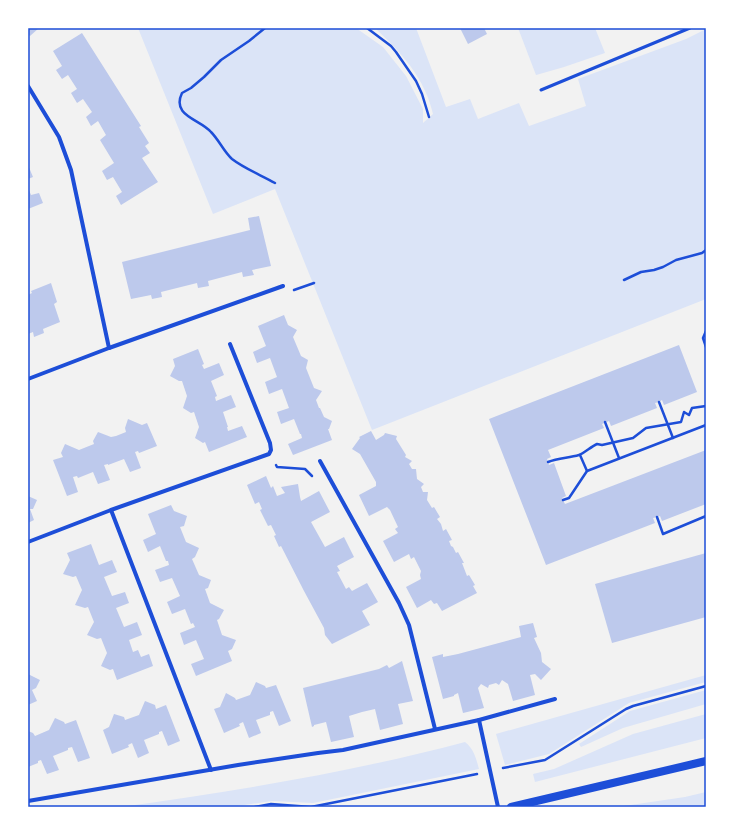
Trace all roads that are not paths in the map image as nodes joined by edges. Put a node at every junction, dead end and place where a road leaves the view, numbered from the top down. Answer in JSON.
{"nodes":[{"id":1,"x":690,"y":28,"type":"edge"},
{"id":2,"x":28,"y":86,"type":"edge"},
{"id":3,"x":541,"y":90,"type":"dead end"},
{"id":4,"x":283,"y":286,"type":"road end"},
{"id":5,"x":230,"y":344,"type":"dead end"},
{"id":6,"x":109,"y":348,"type":"junction"},
{"id":7,"x":28,"y":379,"type":"edge"},
{"id":8,"x":320,"y":461,"type":"dead end"},
{"id":9,"x":111,"y":510,"type":"junction"},
{"id":10,"x":28,"y":542,"type":"edge"},
{"id":11,"x":555,"y":699,"type":"dead end"},
{"id":12,"x":479,"y":720,"type":"junction"},
{"id":13,"x":435,"y":729,"type":"junction"},
{"id":14,"x":706,"y":761,"type":"edge"},
{"id":15,"x":211,"y":770,"type":"junction"},
{"id":16,"x":28,"y":801,"type":"edge"},
{"id":17,"x":498,"y":807,"type":"edge"},
{"id":18,"x":511,"y":807,"type":"edge"}],
"edges":[{"from":1,"to":3,"type":"lane"},
{"from":2,"to":6,"type":"street"},
{"from":4,"to":6,"type":"street"},
{"from":5,"to":9,"type":"street"},
{"from":6,"to":7,"type":"street"},
{"from":8,"to":13,"type":"street"},
{"from":9,"to":10,"type":"street"},
{"from":9,"to":15,"type":"street"},
{"from":11,"to":12,"type":"street"},
{"from":12,"to":13,"type":"street"},
{"from":12,"to":17,"type":"street"},
{"from":13,"to":15,"type":"street"},
{"from":14,"to":18,"type":"main road"},
{"from":15,"to":16,"type":"street"}]}
